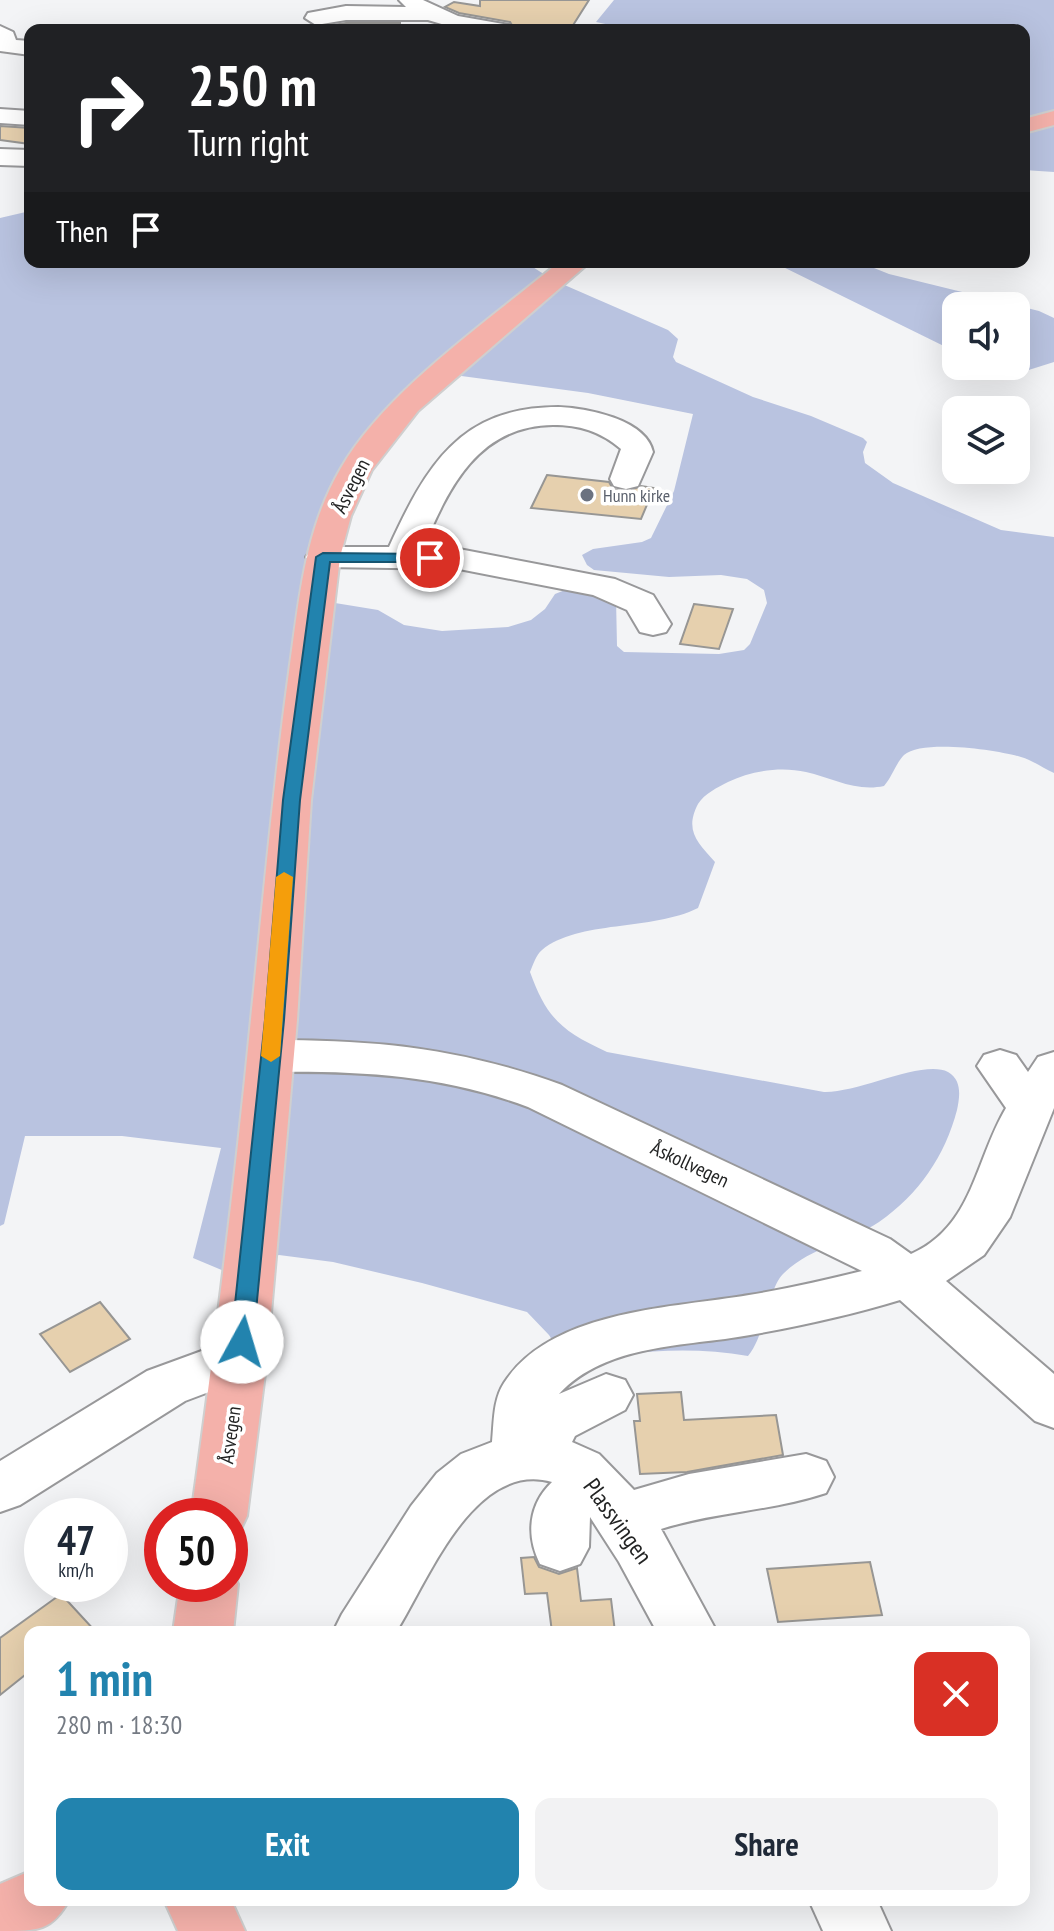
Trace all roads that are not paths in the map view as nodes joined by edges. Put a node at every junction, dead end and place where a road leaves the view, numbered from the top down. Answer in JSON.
{"nodes":[{"id":1,"x":411,"y":0,"type":"edge"},
{"id":2,"x":424,"y":7,"type":"edge"},
{"id":3,"x":316,"y":18,"type":"dead end"},
{"id":4,"x":481,"y":24,"type":"edge"},
{"id":5,"x":1,"y":42,"type":"edge"},
{"id":6,"x":24,"y":47,"type":"edge"},
{"id":7,"x":0,"y":116,"type":"edge"},
{"id":8,"x":24,"y":118,"type":"edge"},
{"id":9,"x":1054,"y":118,"type":"edge"},
{"id":10,"x":1030,"y":124,"type":"edge"},
{"id":11,"x":0,"y":157,"type":"edge"},
{"id":12,"x":24,"y":158,"type":"edge"},
{"id":13,"x":569,"y":268,"type":"edge"},
{"id":14,"x":626,"y":479,"type":"dead end"},
{"id":15,"x":323,"y":557,"type":"junction"},
{"id":16,"x":402,"y":558,"type":"junction"},
{"id":17,"x":653,"y":624,"type":"dead end"},
{"id":18,"x":271,"y":1056,"type":"junction"},
{"id":19,"x":1000,"y":1066,"type":"dead end"},
{"id":20,"x":1043,"y":1086,"type":"edge"},
{"id":21,"x":907,"y":1277,"type":"junction"},
{"id":22,"x":240,"y":1358,"type":"junction"},
{"id":23,"x":606,"y":1395,"type":"dead end"},
{"id":24,"x":1054,"y":1406,"type":"edge"},
{"id":25,"x":806,"y":1477,"type":"dead end"},
{"id":26,"x":570,"y":1479,"type":"junction"},
{"id":27,"x":0,"y":1489,"type":"edge"},
{"id":28,"x":221,"y":1498,"type":"edge"},
{"id":29,"x":560,"y":1547,"type":"dead end"},
{"id":30,"x":207,"y":1602,"type":"edge"},
{"id":31,"x":204,"y":1626,"type":"edge"},
{"id":32,"x":367,"y":1626,"type":"edge"},
{"id":33,"x":684,"y":1626,"type":"edge"},
{"id":34,"x":25,"y":1906,"type":"edge"},
{"id":35,"x":200,"y":1906,"type":"edge"},
{"id":36,"x":845,"y":1906,"type":"edge"},
{"id":37,"x":0,"y":1919,"type":"edge"},
{"id":38,"x":212,"y":1931,"type":"edge"},
{"id":39,"x":858,"y":1931,"type":"edge"}],
"edges":[{"from":1,"to":2,"type":"street"},
{"from":2,"to":3,"type":"street"},
{"from":2,"to":4,"type":"street"},
{"from":5,"to":6,"type":"street"},
{"from":7,"to":8,"type":"street"},
{"from":9,"to":10,"type":"main road"},
{"from":11,"to":12,"type":"street"},
{"from":13,"to":15,"type":"main road","name":"Åsvegen"},
{"from":14,"to":16,"type":"street"},
{"from":15,"to":16,"type":"street"},
{"from":15,"to":18,"type":"main road","name":"Åsvegen"},
{"from":16,"to":17,"type":"street"},
{"from":18,"to":21,"type":"street","name":"Åskollvegen"},
{"from":18,"to":22,"type":"main road","name":"Åsvegen"},
{"from":19,"to":20,"type":"street"},
{"from":20,"to":21,"type":"street"},
{"from":21,"to":24,"type":"street","name":"Åskollvegen"},
{"from":21,"to":26,"type":"street"},
{"from":22,"to":27,"type":"street"},
{"from":22,"to":28,"type":"main road","name":"Åsvegen"},
{"from":23,"to":26,"type":"street"},
{"from":25,"to":26,"type":"street"},
{"from":26,"to":29,"type":"street"},
{"from":26,"to":32,"type":"street"},
{"from":26,"to":33,"type":"street","name":"Plassvingen"},
{"from":30,"to":31,"type":"main road"},
{"from":34,"to":37,"type":"main road"},
{"from":35,"to":38,"type":"main road"},
{"from":36,"to":39,"type":"street"}]}
